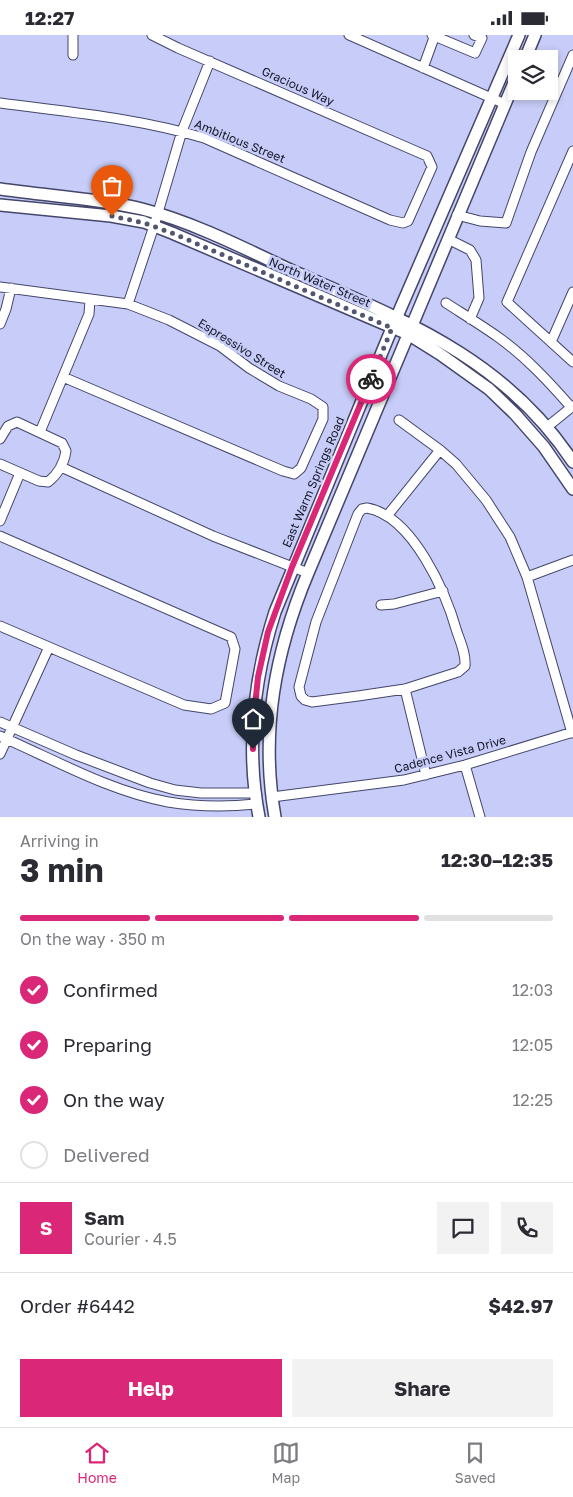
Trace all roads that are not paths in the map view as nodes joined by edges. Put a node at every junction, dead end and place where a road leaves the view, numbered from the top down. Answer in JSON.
{"nodes":[{"id":1,"x":73,"y":35,"type":"edge"},
{"id":2,"x":152,"y":35,"type":"edge"},
{"id":3,"x":349,"y":35,"type":"edge"},
{"id":4,"x":519,"y":35,"type":"edge"},
{"id":5,"x":535,"y":35,"type":"edge"},
{"id":6,"x":434,"y":36,"type":"edge"},
{"id":7,"x":480,"y":36,"type":"edge"},
{"id":8,"x":529,"y":50,"type":"edge"},
{"id":9,"x":73,"y":55,"type":"dead end"},
{"id":10,"x":573,"y":55,"type":"edge"},
{"id":11,"x":210,"y":61,"type":"junction"},
{"id":12,"x":423,"y":68,"type":"junction"},
{"id":13,"x":508,"y":97,"type":"edge"},
{"id":14,"x":491,"y":98,"type":"junction"},
{"id":15,"x":0,"y":103,"type":"edge"},
{"id":16,"x":505,"y":104,"type":"junction"},
{"id":17,"x":182,"y":131,"type":"junction"},
{"id":18,"x":573,"y":151,"type":"edge"},
{"id":19,"x":0,"y":189,"type":"edge"},
{"id":20,"x":0,"y":205,"type":"edge"},
{"id":21,"x":158,"y":214,"type":"junction"},
{"id":22,"x":457,"y":215,"type":"junction"},
{"id":23,"x":403,"y":223,"type":"joint"},
{"id":24,"x":154,"y":226,"type":"junction"},
{"id":25,"x":448,"y":239,"type":"junction"},
{"id":26,"x":0,"y":287,"type":"edge"},
{"id":27,"x":11,"y":288,"type":"junction"},
{"id":28,"x":573,"y":292,"type":"edge"},
{"id":29,"x":90,"y":300,"type":"junction"},
{"id":30,"x":446,"y":303,"type":"dead end"},
{"id":31,"x":128,"y":304,"type":"junction"},
{"id":32,"x":470,"y":319,"type":"junction"},
{"id":33,"x":395,"y":323,"type":"junction"},
{"id":34,"x":0,"y":324,"type":"edge"},
{"id":35,"x":410,"y":330,"type":"junction"},
{"id":36,"x":551,"y":342,"type":"junction"},
{"id":37,"x":573,"y":362,"type":"edge"},
{"id":38,"x":63,"y":377,"type":"junction"},
{"id":39,"x":572,"y":407,"type":"edge"},
{"id":40,"x":398,"y":420,"type":"dead end"},
{"id":41,"x":547,"y":427,"type":"junction"},
{"id":42,"x":40,"y":432,"type":"junction"},
{"id":43,"x":0,"y":439,"type":"edge"},
{"id":44,"x":440,"y":450,"type":"junction"},
{"id":45,"x":573,"y":462,"type":"edge"},
{"id":46,"x":0,"y":464,"type":"edge"},
{"id":47,"x":61,"y":467,"type":"junction"},
{"id":48,"x":20,"y":473,"type":"junction"},
{"id":49,"x":573,"y":489,"type":"edge"},
{"id":50,"x":387,"y":516,"type":"junction"},
{"id":51,"x":0,"y":521,"type":"edge"},
{"id":52,"x":0,"y":536,"type":"edge"},
{"id":53,"x":573,"y":560,"type":"edge"},
{"id":54,"x":292,"y":567,"type":"junction"},
{"id":55,"x":308,"y":573,"type":"junction"},
{"id":56,"x":527,"y":577,"type":"junction"},
{"id":57,"x":443,"y":591,"type":"junction"},
{"id":58,"x":381,"y":605,"type":"dead end"},
{"id":59,"x":0,"y":626,"type":"edge"},
{"id":60,"x":49,"y":647,"type":"junction"},
{"id":61,"x":405,"y":689,"type":"junction"},
{"id":62,"x":0,"y":722,"type":"edge"},
{"id":63,"x":253,"y":726,"type":"junction"},
{"id":64,"x":12,"y":727,"type":"junction"},
{"id":65,"x":572,"y":733,"type":"edge"},
{"id":66,"x":3,"y":737,"type":"edge"},
{"id":67,"x":0,"y":754,"type":"edge"},
{"id":68,"x":465,"y":765,"type":"junction"},
{"id":69,"x":426,"y":775,"type":"junction"},
{"id":70,"x":272,"y":797,"type":"junction"},
{"id":71,"x":256,"y":799,"type":"junction"},
{"id":72,"x":259,"y":817,"type":"edge"},
{"id":73,"x":266,"y":817,"type":"edge"},
{"id":74,"x":275,"y":817,"type":"edge"},
{"id":75,"x":480,"y":817,"type":"edge"}],
"edges":[{"from":1,"to":9,"type":"street"},
{"from":2,"to":11,"type":"street","name":"Gracious Way"},
{"from":3,"to":12,"type":"street"},
{"from":4,"to":14,"type":"main road","name":"East Warm Springs Road"},
{"from":5,"to":8,"type":"main road"},
{"from":6,"to":7,"type":"street"},
{"from":6,"to":12,"type":"street"},
{"from":10,"to":22,"type":"street"},
{"from":11,"to":17,"type":"street"},
{"from":11,"to":23,"type":"street","name":"Gracious Way"},
{"from":12,"to":14,"type":"street"},
{"from":13,"to":16,"type":"main road"},
{"from":14,"to":16,"type":"street"},
{"from":14,"to":33,"type":"main road","name":"East Warm Springs Road"},
{"from":15,"to":17,"type":"street","name":"Ambitious Street"},
{"from":16,"to":22,"type":"main road"},
{"from":17,"to":21,"type":"street"},
{"from":17,"to":23,"type":"street","name":"Ambitious Street"},
{"from":18,"to":36,"type":"street"},
{"from":19,"to":21,"type":"main road","name":"North Water Street"},
{"from":20,"to":24,"type":"main road","name":"North Water Street"},
{"from":21,"to":24,"type":"street"},
{"from":21,"to":33,"type":"main road","name":"North Water Street"},
{"from":22,"to":25,"type":"main road"},
{"from":24,"to":31,"type":"street"},
{"from":24,"to":33,"type":"main road","name":"North Water Street"},
{"from":25,"to":32,"type":"street"},
{"from":25,"to":35,"type":"main road"},
{"from":26,"to":27,"type":"street","name":"Espressivo Street"},
{"from":27,"to":29,"type":"street","name":"Espressivo Street"},
{"from":27,"to":34,"type":"street"},
{"from":28,"to":36,"type":"street"},
{"from":29,"to":31,"type":"street","name":"Espressivo Street"},
{"from":29,"to":38,"type":"street"},
{"from":30,"to":32,"type":"street"},
{"from":31,"to":38,"type":"street","name":"Espressivo Street"},
{"from":32,"to":39,"type":"street"},
{"from":33,"to":35,"type":"main road","name":"North Water Street"},
{"from":33,"to":54,"type":"main road","name":"East Warm Springs Road"},
{"from":35,"to":41,"type":"main road","name":"North Water Street"},
{"from":35,"to":49,"type":"main road","name":"North Water Street"},
{"from":35,"to":55,"type":"main road"},
{"from":36,"to":37,"type":"street"},
{"from":38,"to":42,"type":"street"},
{"from":39,"to":41,"type":"street"},
{"from":40,"to":44,"type":"street"},
{"from":41,"to":45,"type":"main road","name":"North Water Street"},
{"from":42,"to":43,"type":"street"},
{"from":42,"to":47,"type":"street"},
{"from":44,"to":50,"type":"street"},
{"from":44,"to":56,"type":"street"},
{"from":46,"to":48,"type":"street"},
{"from":47,"to":48,"type":"street"},
{"from":47,"to":54,"type":"street"},
{"from":48,"to":51,"type":"street"},
{"from":50,"to":57,"type":"street"},
{"from":50,"to":61,"type":"street"},
{"from":52,"to":60,"type":"street"},
{"from":53,"to":56,"type":"street"},
{"from":54,"to":55,"type":"street"},
{"from":54,"to":63,"type":"main road","name":"East Warm Springs Road"},
{"from":55,"to":70,"type":"main road"},
{"from":56,"to":65,"type":"street"},
{"from":57,"to":58,"type":"street"},
{"from":57,"to":61,"type":"street"},
{"from":59,"to":60,"type":"street"},
{"from":60,"to":64,"type":"street"},
{"from":61,"to":69,"type":"street"},
{"from":62,"to":64,"type":"street"},
{"from":63,"to":70,"type":"main road"},
{"from":63,"to":71,"type":"main road","name":"East Warm Springs Road"},
{"from":64,"to":66,"type":"street"},
{"from":64,"to":71,"type":"street"},
{"from":65,"to":68,"type":"street","name":"Cadence Vista Drive"},
{"from":66,"to":67,"type":"street"},
{"from":66,"to":71,"type":"street"},
{"from":68,"to":69,"type":"street","name":"Cadence Vista Drive"},
{"from":68,"to":75,"type":"street"},
{"from":69,"to":70,"type":"street","name":"Cadence Vista Drive"},
{"from":70,"to":74,"type":"main road"},
{"from":71,"to":72,"type":"main road","name":"East Warm Springs Road"},
{"from":71,"to":73,"type":"main road"}]}
